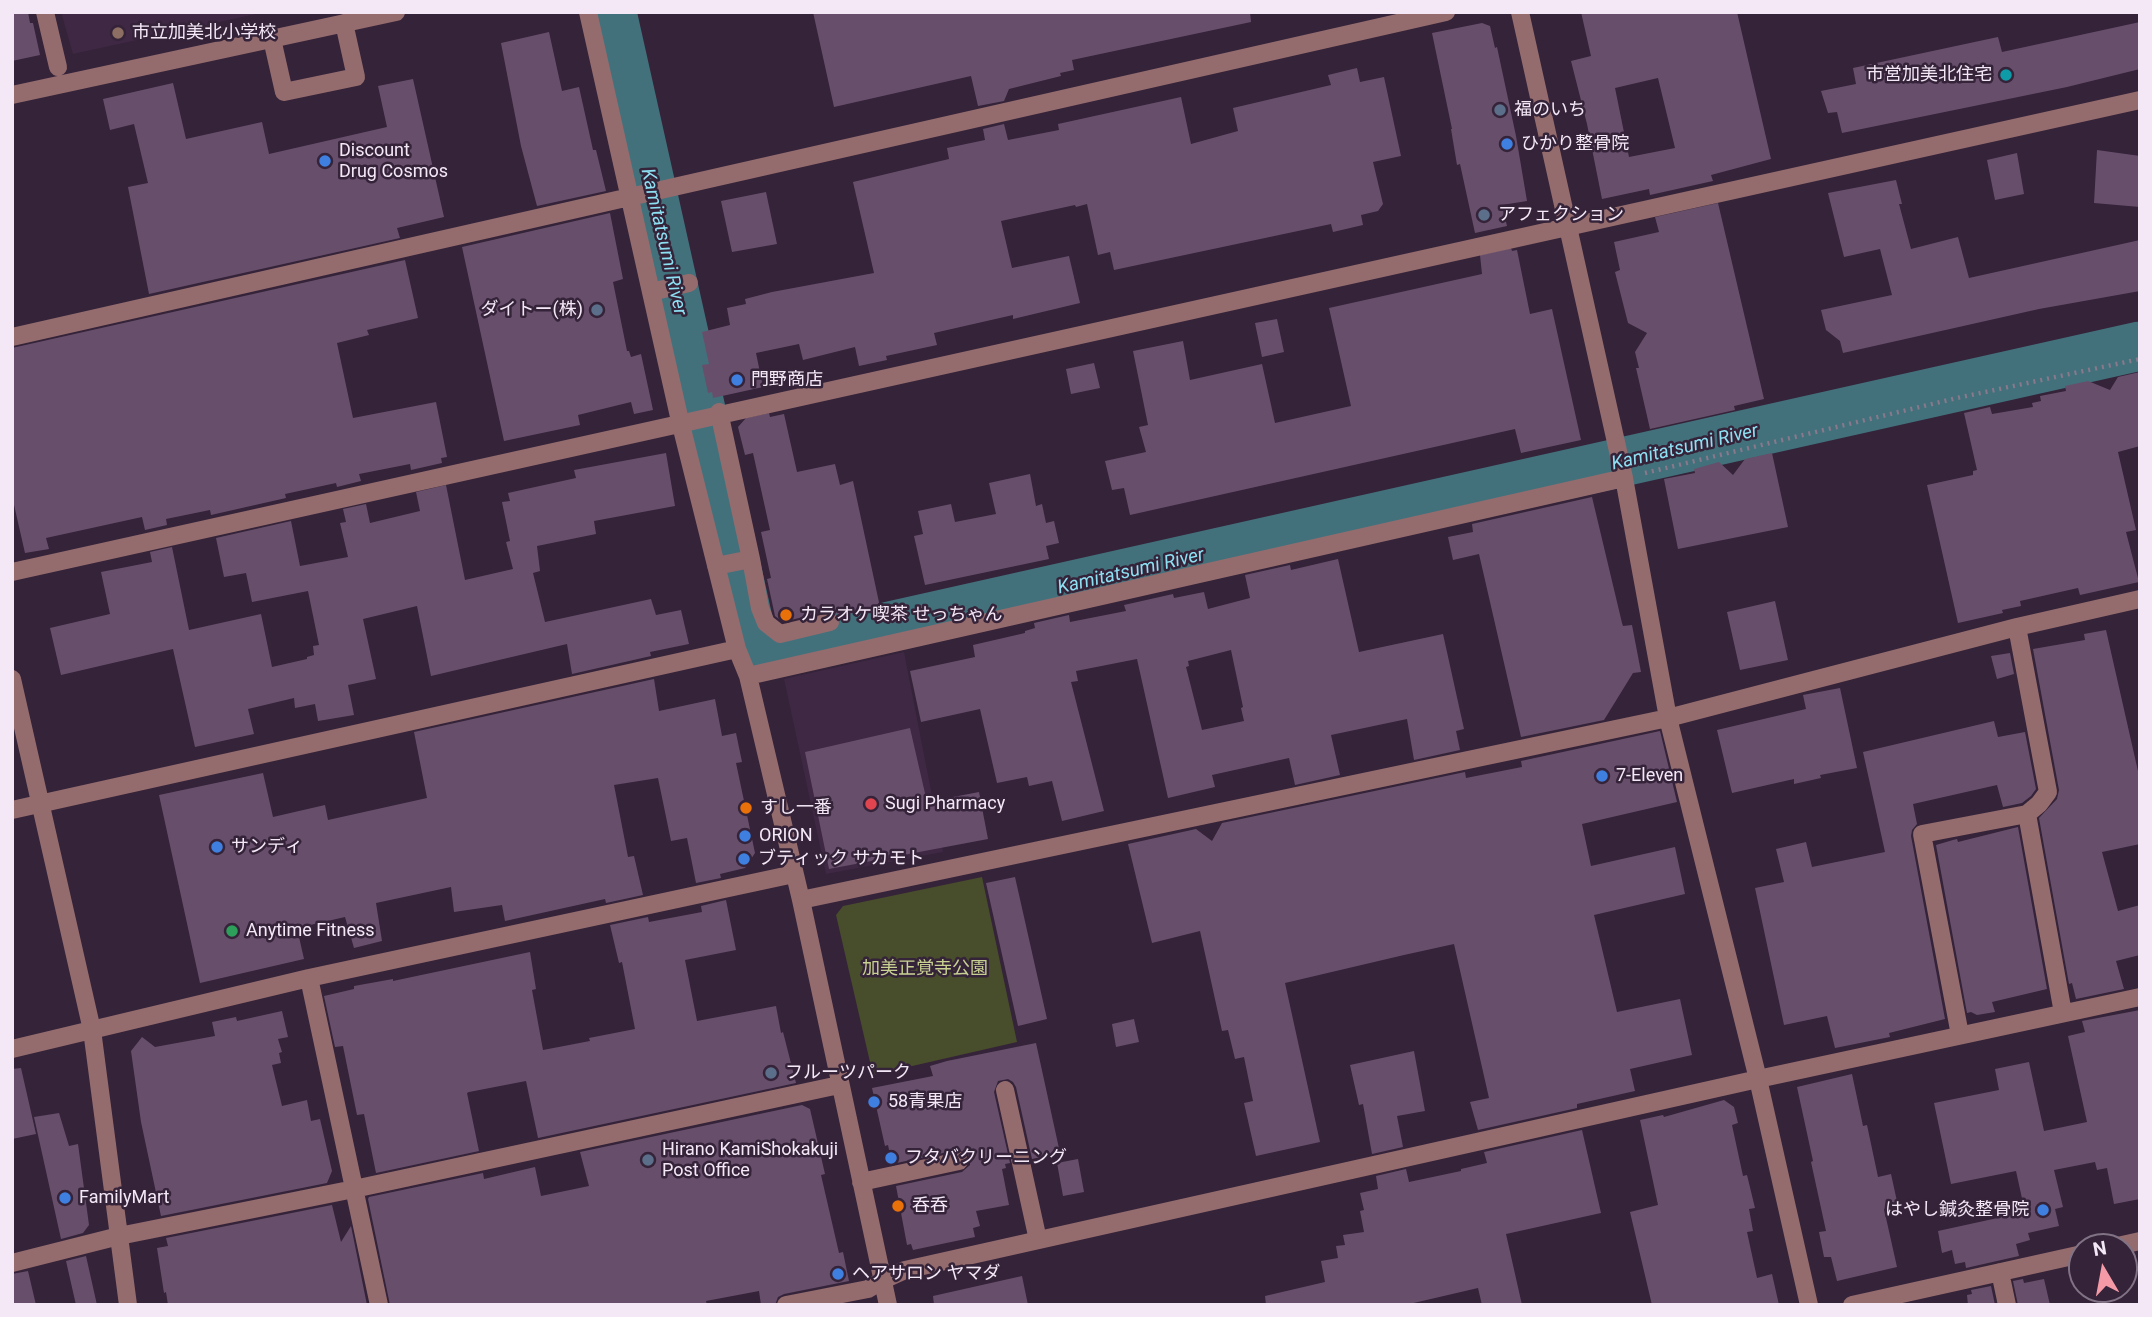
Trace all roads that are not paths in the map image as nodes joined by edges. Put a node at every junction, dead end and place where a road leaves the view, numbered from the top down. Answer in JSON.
{"nodes":[{"id":1,"x":45,"y":12,"type":"edge"},
{"id":2,"x":396,"y":12,"type":"edge"},
{"id":3,"x":588,"y":12,"type":"edge"},
{"id":4,"x":1446,"y":12,"type":"edge"},
{"id":5,"x":1520,"y":12,"type":"edge"},
{"id":6,"x":344,"y":23,"type":"junction"},
{"id":7,"x":272,"y":38,"type":"junction"},
{"id":8,"x":58,"y":67,"type":"dead end"},
{"id":9,"x":12,"y":95,"type":"edge"},
{"id":10,"x":2140,"y":100,"type":"edge"},
{"id":11,"x":629,"y":196,"type":"junction"},
{"id":12,"x":1567,"y":223,"type":"junction"},
{"id":13,"x":12,"y":337,"type":"edge"},
{"id":14,"x":708,"y":415,"type":"junction"},
{"id":15,"x":680,"y":421,"type":"junction"},
{"id":16,"x":1621,"y":467,"type":"junction"},
{"id":17,"x":735,"y":562,"type":"junction"},
{"id":18,"x":12,"y":572,"type":"edge"},
{"id":19,"x":2140,"y":599,"type":"edge"},
{"id":20,"x":745,"y":611,"type":"junction"},
{"id":21,"x":830,"y":622,"type":"dead end"},
{"id":22,"x":2017,"y":627,"type":"junction"},
{"id":23,"x":737,"y":649,"type":"junction"},
{"id":24,"x":748,"y":676,"type":"junction"},
{"id":25,"x":12,"y":679,"type":"edge"},
{"id":26,"x":1668,"y":718,"type":"junction"},
{"id":27,"x":39,"y":804,"type":"junction"},
{"id":28,"x":12,"y":810,"type":"edge"},
{"id":29,"x":2026,"y":814,"type":"junction"},
{"id":30,"x":794,"y":874,"type":"junction"},
{"id":31,"x":801,"y":900,"type":"junction"},
{"id":32,"x":309,"y":978,"type":"junction"},
{"id":33,"x":2140,"y":997,"type":"edge"},
{"id":34,"x":2063,"y":1013,"type":"junction"},
{"id":35,"x":92,"y":1030,"type":"junction"},
{"id":36,"x":1961,"y":1035,"type":"junction"},
{"id":37,"x":12,"y":1049,"type":"edge"},
{"id":38,"x":1758,"y":1079,"type":"junction"},
{"id":39,"x":839,"y":1085,"type":"junction"},
{"id":40,"x":1005,"y":1090,"type":"dead end"},
{"id":41,"x":959,"y":1161,"type":"dead end"},
{"id":42,"x":861,"y":1182,"type":"junction"},
{"id":43,"x":354,"y":1189,"type":"junction"},
{"id":44,"x":119,"y":1236,"type":"junction"},
{"id":45,"x":1038,"y":1240,"type":"junction"},
{"id":46,"x":2068,"y":1257,"type":"edge"},
{"id":47,"x":12,"y":1263,"type":"edge"},
{"id":48,"x":2000,"y":1272,"type":"junction"},
{"id":49,"x":883,"y":1280,"type":"junction"},
{"id":50,"x":1916,"y":1298,"type":"edge"},
{"id":51,"x":128,"y":1305,"type":"edge"},
{"id":52,"x":379,"y":1305,"type":"edge"},
{"id":53,"x":786,"y":1305,"type":"edge"},
{"id":54,"x":888,"y":1305,"type":"edge"},
{"id":55,"x":1809,"y":1305,"type":"edge"},
{"id":56,"x":1852,"y":1305,"type":"edge"},
{"id":57,"x":2007,"y":1305,"type":"edge"}],
"edges":[{"from":1,"to":8,"type":"street"},
{"from":2,"to":6,"type":"street"},
{"from":3,"to":11,"type":"street"},
{"from":4,"to":11,"type":"street"},
{"from":5,"to":12,"type":"street"},
{"from":6,"to":7,"type":"street"},
{"from":6,"to":7,"type":"street"},
{"from":7,"to":9,"type":"street"},
{"from":10,"to":12,"type":"street"},
{"from":11,"to":13,"type":"street"},
{"from":11,"to":15,"type":"street"},
{"from":12,"to":14,"type":"street"},
{"from":12,"to":16,"type":"street"},
{"from":14,"to":15,"type":"street"},
{"from":14,"to":17,"type":"street"},
{"from":15,"to":17,"type":"street"},
{"from":15,"to":18,"type":"street"},
{"from":16,"to":24,"type":"street"},
{"from":16,"to":26,"type":"street"},
{"from":17,"to":20,"type":"street"},
{"from":17,"to":20,"type":"street"},
{"from":19,"to":22,"type":"street"},
{"from":20,"to":21,"type":"street"},
{"from":20,"to":23,"type":"street"},
{"from":22,"to":26,"type":"street"},
{"from":22,"to":29,"type":"street"},
{"from":23,"to":24,"type":"street"},
{"from":23,"to":27,"type":"street"},
{"from":24,"to":30,"type":"street"},
{"from":25,"to":27,"type":"street"},
{"from":26,"to":31,"type":"street"},
{"from":26,"to":38,"type":"street"},
{"from":27,"to":28,"type":"street"},
{"from":27,"to":35,"type":"street"},
{"from":29,"to":34,"type":"street"},
{"from":29,"to":36,"type":"street"},
{"from":30,"to":31,"type":"street"},
{"from":30,"to":32,"type":"street"},
{"from":31,"to":39,"type":"street"},
{"from":32,"to":35,"type":"street"},
{"from":32,"to":43,"type":"street"},
{"from":33,"to":34,"type":"street"},
{"from":34,"to":36,"type":"street"},
{"from":35,"to":37,"type":"street"},
{"from":35,"to":44,"type":"street"},
{"from":36,"to":38,"type":"street"},
{"from":38,"to":45,"type":"street"},
{"from":38,"to":55,"type":"street"},
{"from":39,"to":42,"type":"street"},
{"from":39,"to":43,"type":"street"},
{"from":40,"to":45,"type":"street"},
{"from":41,"to":42,"type":"street"},
{"from":42,"to":49,"type":"street"},
{"from":43,"to":44,"type":"street"},
{"from":43,"to":52,"type":"street"},
{"from":44,"to":47,"type":"street"},
{"from":44,"to":51,"type":"street"},
{"from":45,"to":49,"type":"street"},
{"from":46,"to":48,"type":"street"},
{"from":48,"to":50,"type":"street"},
{"from":48,"to":57,"type":"street"},
{"from":49,"to":53,"type":"street"},
{"from":49,"to":54,"type":"street"},
{"from":50,"to":56,"type":"street"}]}
